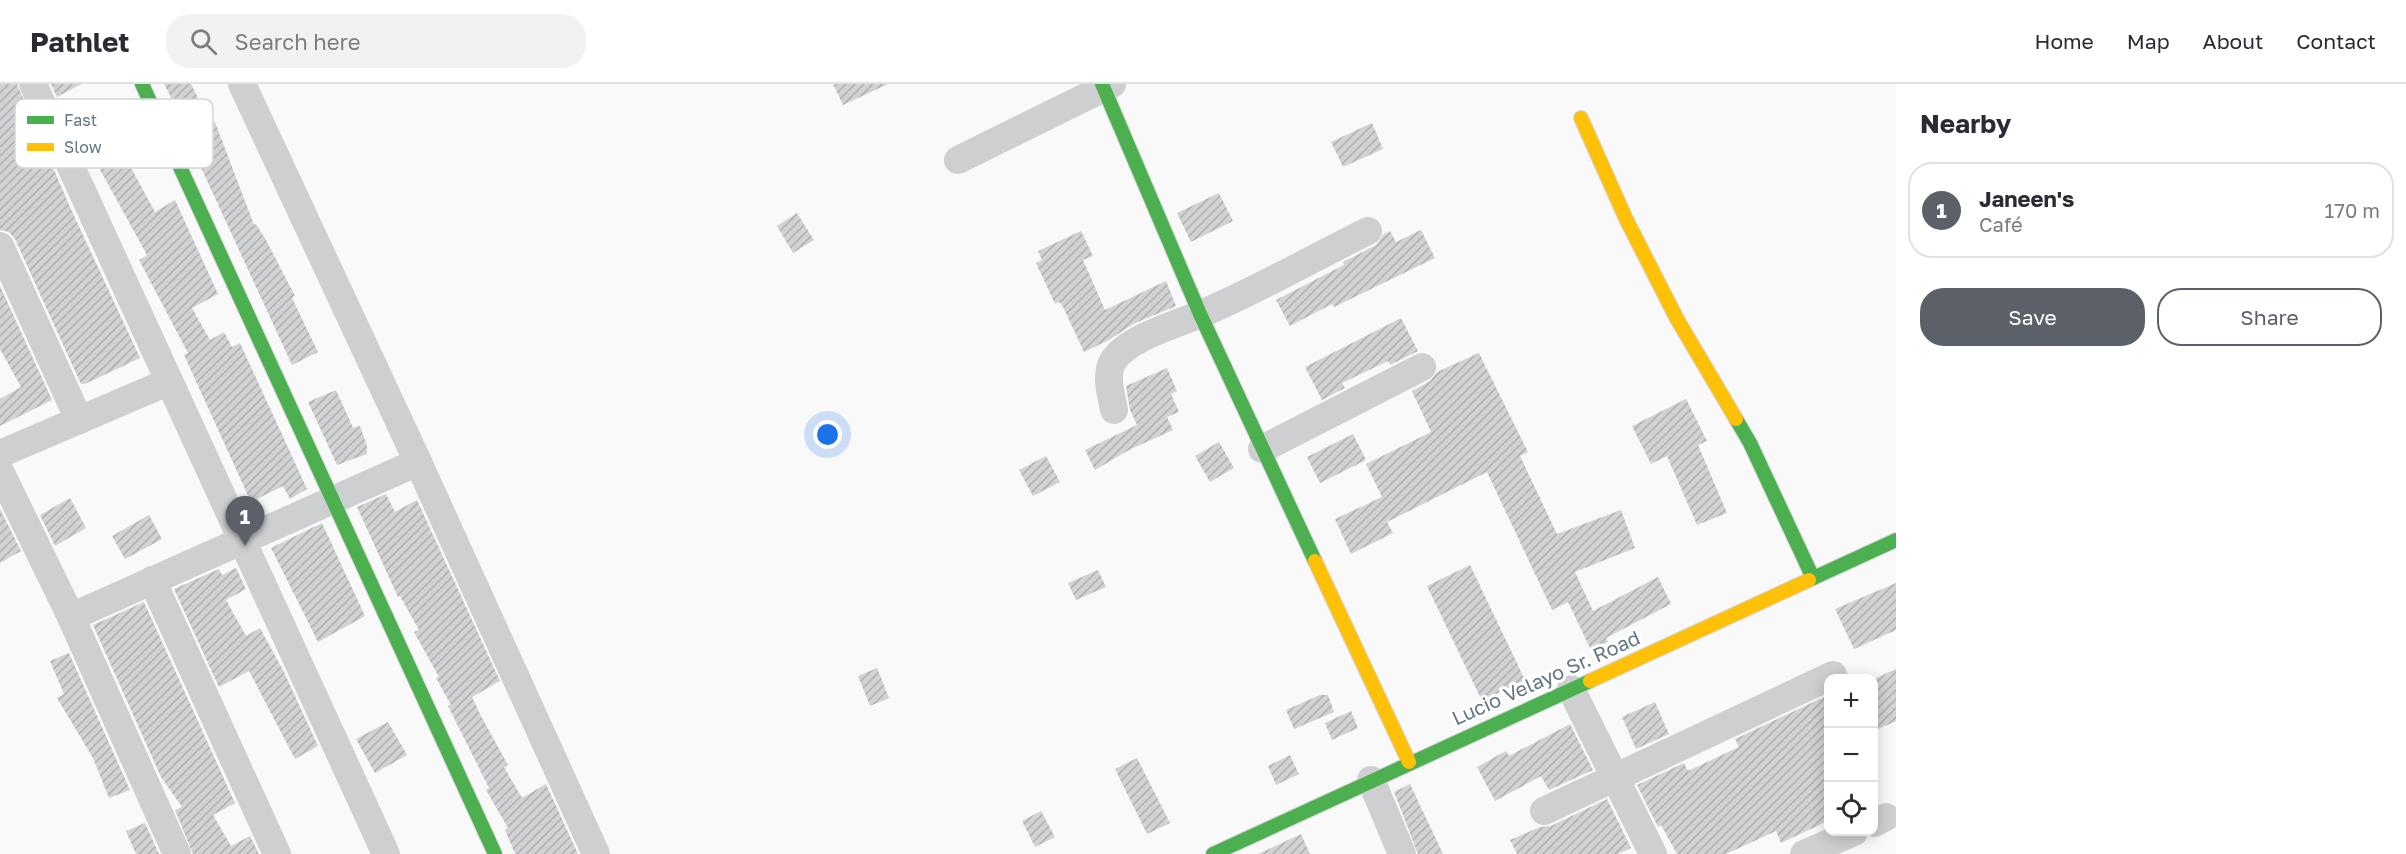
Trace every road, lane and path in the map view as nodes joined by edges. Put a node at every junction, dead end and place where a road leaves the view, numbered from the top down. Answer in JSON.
{"nodes":[{"id":1,"x":33,"y":84,"type":"edge"},
{"id":2,"x":142,"y":84,"type":"edge"},
{"id":3,"x":242,"y":84,"type":"edge"},
{"id":4,"x":1106,"y":85,"type":"edge"},
{"id":5,"x":40,"y":99,"type":"edge"},
{"id":6,"x":149,"y":99,"type":"edge"},
{"id":7,"x":1581,"y":117,"type":"dead end"},
{"id":8,"x":958,"y":160,"type":"dead end"},
{"id":9,"x":71,"y":168,"type":"edge"},
{"id":10,"x":181,"y":168,"type":"edge"},
{"id":11,"x":1368,"y":231,"type":"dead end"},
{"id":12,"x":0,"y":246,"type":"edge"},
{"id":13,"x":1200,"y":314,"type":"junction"},
{"id":14,"x":1422,"y":367,"type":"dead end"},
{"id":15,"x":168,"y":382,"type":"junction"},
{"id":16,"x":1114,"y":410,"type":"dead end"},
{"id":17,"x":79,"y":420,"type":"junction"},
{"id":18,"x":1262,"y":450,"type":"junction"},
{"id":19,"x":0,"y":454,"type":"edge"},
{"id":20,"x":418,"y":462,"type":"junction"},
{"id":21,"x":0,"y":471,"type":"edge"},
{"id":22,"x":333,"y":499,"type":"junction"},
{"id":23,"x":241,"y":540,"type":"junction"},
{"id":24,"x":1896,"y":540,"type":"edge"},
{"id":25,"x":1813,"y":578,"type":"junction"},
{"id":26,"x":152,"y":580,"type":"junction"},
{"id":27,"x":71,"y":617,"type":"junction"},
{"id":28,"x":1824,"y":679,"type":"edge"},
{"id":29,"x":1571,"y":688,"type":"junction"},
{"id":30,"x":1409,"y":762,"type":"junction"},
{"id":31,"x":1616,"y":776,"type":"junction"},
{"id":32,"x":1371,"y":780,"type":"junction"},
{"id":33,"x":1544,"y":811,"type":"dead end"},
{"id":34,"x":1843,"y":836,"type":"edge"},
{"id":35,"x":177,"y":854,"type":"edge"},
{"id":36,"x":277,"y":854,"type":"edge"},
{"id":37,"x":386,"y":854,"type":"edge"},
{"id":38,"x":495,"y":854,"type":"edge"},
{"id":39,"x":596,"y":854,"type":"edge"},
{"id":40,"x":1213,"y":854,"type":"edge"},
{"id":41,"x":1402,"y":854,"type":"edge"},
{"id":42,"x":1653,"y":854,"type":"edge"},
{"id":43,"x":1804,"y":854,"type":"edge"}],
"edges":[{"from":1,"to":5,"type":"street"},
{"from":2,"to":6,"type":"street"},
{"from":3,"to":20,"type":"street"},
{"from":4,"to":8,"type":"street"},
{"from":4,"to":13,"type":"street"},
{"from":7,"to":25,"type":"street"},
{"from":9,"to":15,"type":"street"},
{"from":10,"to":22,"type":"street"},
{"from":11,"to":13,"type":"street"},
{"from":12,"to":17,"type":"street"},
{"from":13,"to":16,"type":"street"},
{"from":13,"to":18,"type":"street"},
{"from":14,"to":18,"type":"street"},
{"from":15,"to":17,"type":"street"},
{"from":15,"to":23,"type":"street"},
{"from":17,"to":19,"type":"street"},
{"from":18,"to":30,"type":"street"},
{"from":20,"to":22,"type":"street"},
{"from":20,"to":39,"type":"street"},
{"from":21,"to":27,"type":"street"},
{"from":22,"to":23,"type":"street"},
{"from":22,"to":38,"type":"street"},
{"from":23,"to":26,"type":"street"},
{"from":23,"to":37,"type":"street"},
{"from":24,"to":25,"type":"street","name":"Lucio Velayo Sr. Road"},
{"from":25,"to":29,"type":"street","name":"Lucio Velayo Sr. Road"},
{"from":26,"to":27,"type":"street"},
{"from":26,"to":36,"type":"street"},
{"from":27,"to":35,"type":"street"},
{"from":28,"to":31,"type":"street"},
{"from":29,"to":30,"type":"street","name":"Lucio Velayo Sr. Road"},
{"from":29,"to":31,"type":"street"},
{"from":30,"to":32,"type":"street","name":"Lucio Velayo Sr. Road"},
{"from":31,"to":33,"type":"street"},
{"from":31,"to":42,"type":"street"},
{"from":32,"to":40,"type":"street","name":"Lucio Velayo Sr. Road"},
{"from":32,"to":41,"type":"street"},
{"from":34,"to":43,"type":"street"}]}
